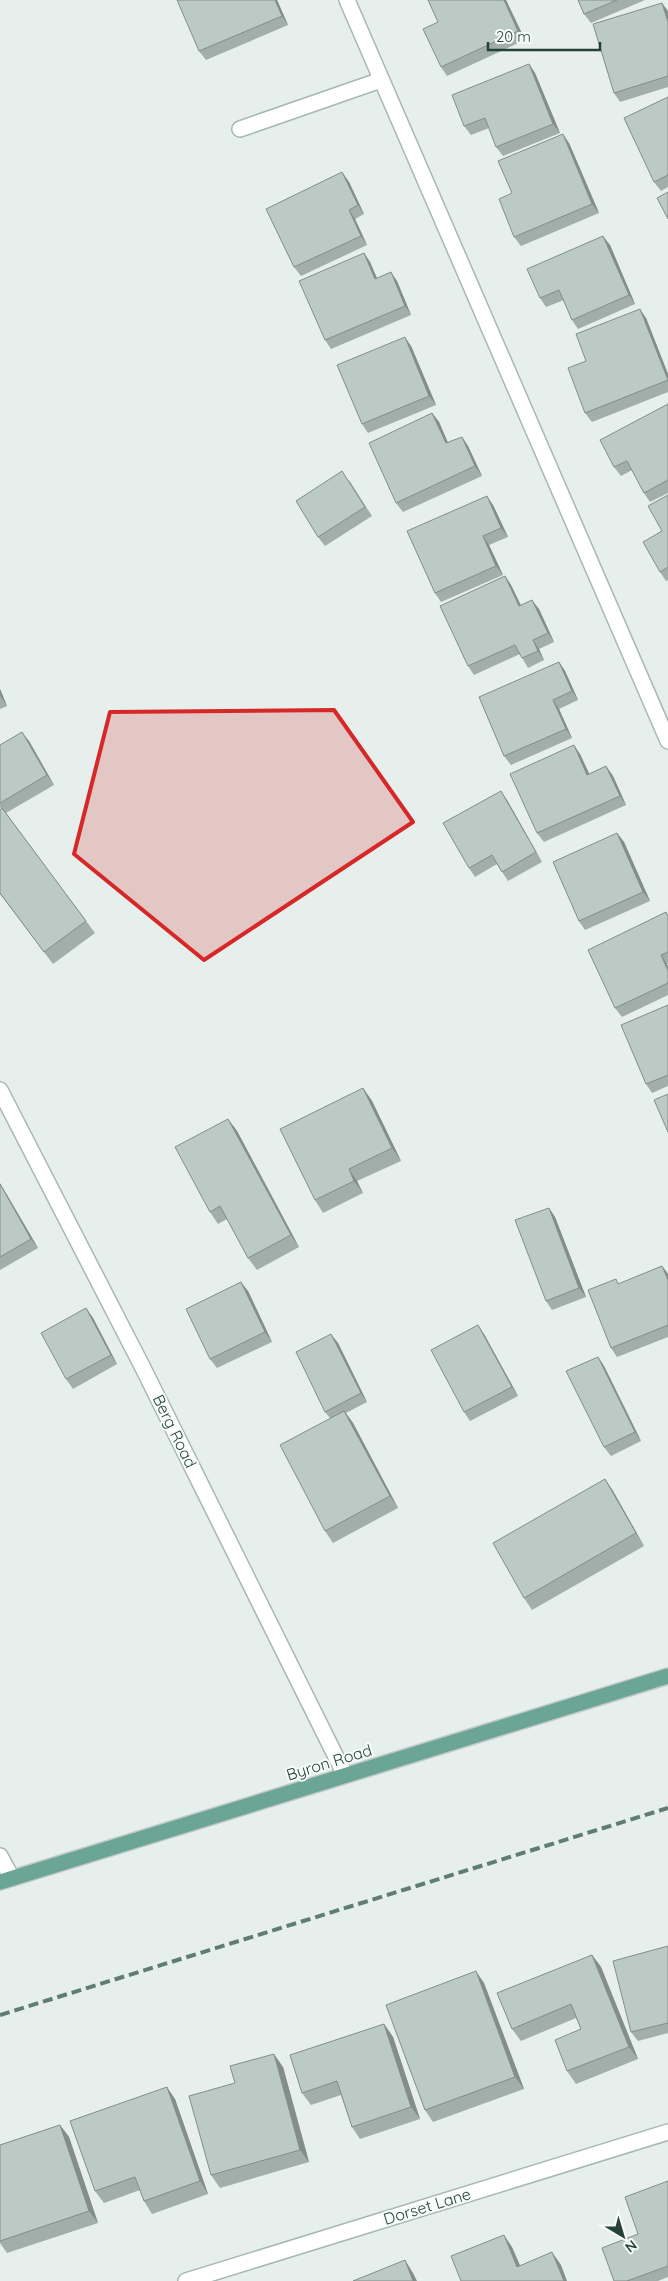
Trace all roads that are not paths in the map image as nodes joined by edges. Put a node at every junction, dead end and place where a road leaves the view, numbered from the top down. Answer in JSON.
{"nodes":[{"id":1,"x":347,"y":0,"type":"edge"},
{"id":2,"x":382,"y":80,"type":"junction"},
{"id":3,"x":240,"y":129,"type":"dead end"},
{"id":4,"x":668,"y":740,"type":"edge"},
{"id":5,"x":0,"y":1090,"type":"edge"},
{"id":6,"x":668,"y":1676,"type":"edge"},
{"id":7,"x":345,"y":1775,"type":"junction"},
{"id":8,"x":0,"y":1856,"type":"edge"},
{"id":9,"x":6,"y":1880,"type":"edge"},
{"id":10,"x":668,"y":2132,"type":"edge"},
{"id":11,"x":224,"y":2275,"type":"edge"},
{"id":12,"x":186,"y":2281,"type":"edge"}],
"edges":[{"from":1,"to":2,"type":"street"},
{"from":2,"to":3,"type":"street"},
{"from":2,"to":4,"type":"street"},
{"from":5,"to":7,"type":"street","name":"Berg Road"},
{"from":6,"to":7,"type":"main road","name":"Byron Road"},
{"from":7,"to":9,"type":"main road","name":"Byron Road"},
{"from":8,"to":9,"type":"street"},
{"from":10,"to":11,"type":"street","name":"Dorset Lane"},
{"from":11,"to":12,"type":"street","name":"Dorset Lane"}]}
